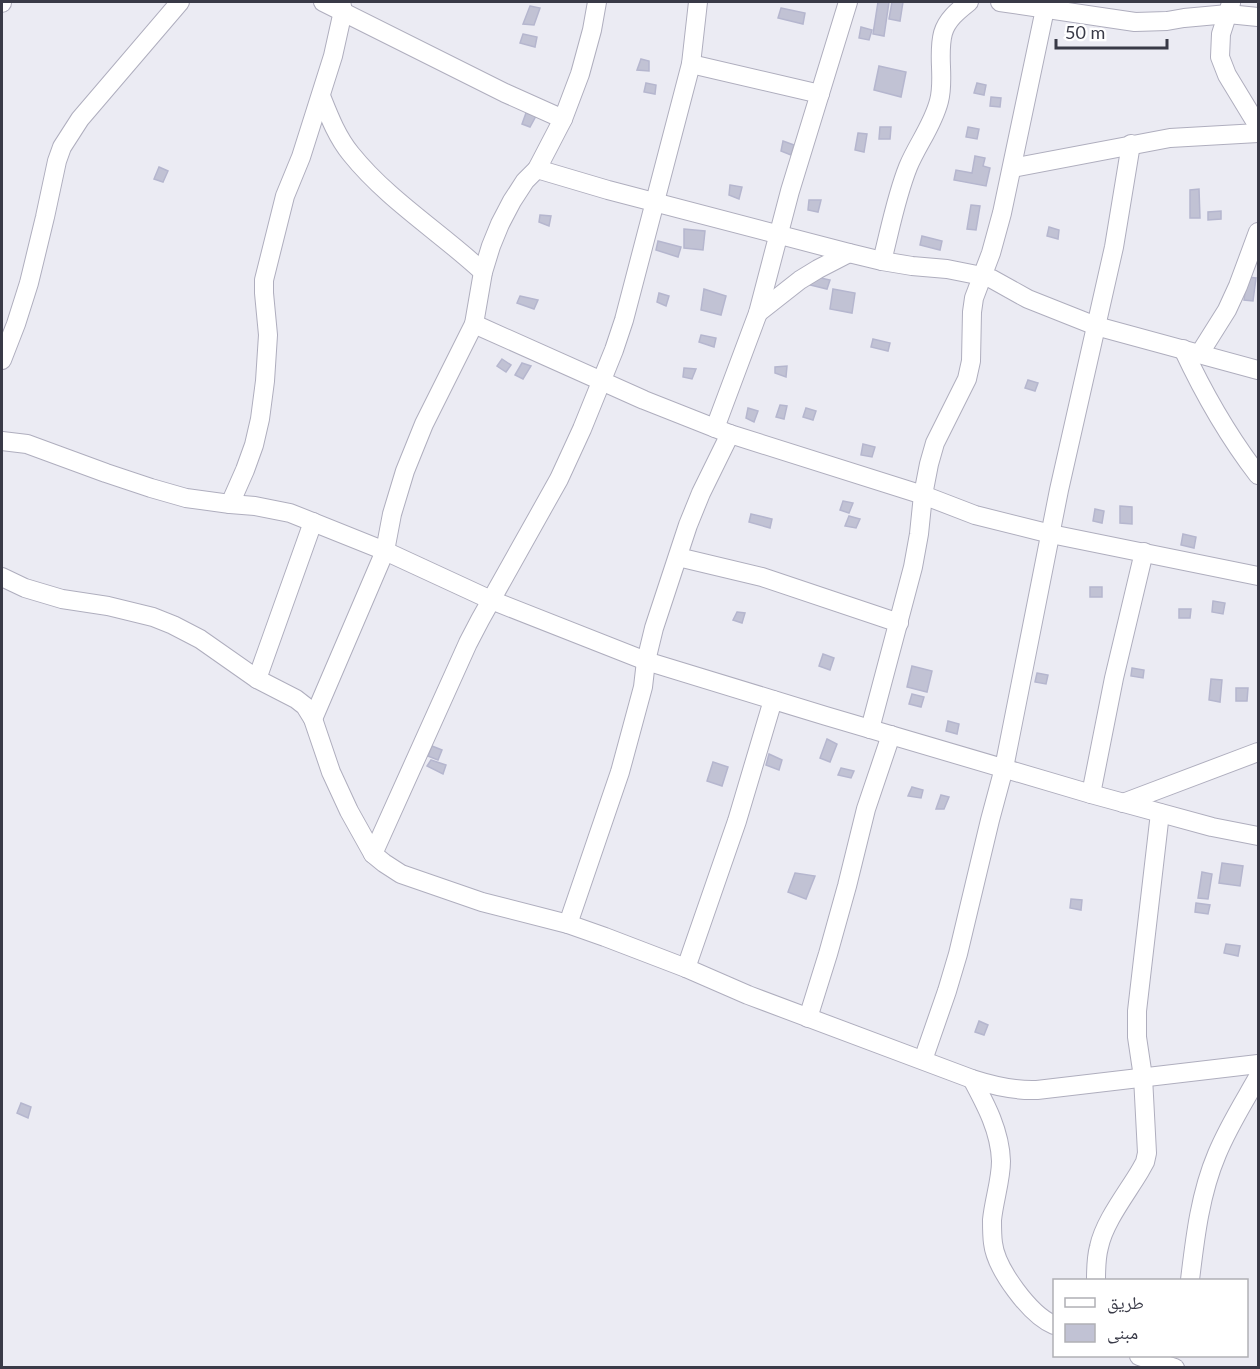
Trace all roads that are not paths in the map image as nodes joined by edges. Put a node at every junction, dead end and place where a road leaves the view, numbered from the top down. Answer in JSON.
{"nodes":[{"id":1,"x":180,"y":2,"type":"edge"},
{"id":2,"x":323,"y":2,"type":"edge"},
{"id":3,"x":597,"y":2,"type":"edge"},
{"id":4,"x":690,"y":2,"type":"edge"},
{"id":5,"x":698,"y":2,"type":"edge"},
{"id":6,"x":848,"y":2,"type":"edge"},
{"id":7,"x":969,"y":2,"type":"edge"},
{"id":8,"x":1000,"y":2,"type":"edge"},
{"id":9,"x":1200,"y":2,"type":"edge"},
{"id":10,"x":342,"y":6,"type":"edge"},
{"id":11,"x":1230,"y":8,"type":"edge"},
{"id":12,"x":1045,"y":9,"type":"junction"},
{"id":13,"x":1258,"y":17,"type":"edge"},
{"id":14,"x":1184,"y":18,"type":"junction"},
{"id":15,"x":691,"y":64,"type":"junction"},
{"id":16,"x":820,"y":94,"type":"junction"},
{"id":17,"x":321,"y":96,"type":"junction"},
{"id":18,"x":563,"y":119,"type":"junction"},
{"id":19,"x":1258,"y":126,"type":"edge"},
{"id":20,"x":1258,"y":133,"type":"edge"},
{"id":21,"x":1131,"y":144,"type":"junction"},
{"id":22,"x":1012,"y":168,"type":"junction"},
{"id":23,"x":537,"y":169,"type":"junction"},
{"id":24,"x":655,"y":202,"type":"junction"},
{"id":25,"x":1258,"y":232,"type":"edge"},
{"id":26,"x":779,"y":234,"type":"junction"},
{"id":27,"x":849,"y":253,"type":"junction"},
{"id":28,"x":882,"y":261,"type":"junction"},
{"id":29,"x":483,"y":272,"type":"junction"},
{"id":30,"x":982,"y":276,"type":"junction"},
{"id":31,"x":758,"y":313,"type":"junction"},
{"id":32,"x":474,"y":324,"type":"junction"},
{"id":33,"x":1096,"y":326,"type":"junction"},
{"id":34,"x":1192,"y":351,"type":"junction"},
{"id":35,"x":2,"y":360,"type":"edge"},
{"id":36,"x":1258,"y":370,"type":"edge"},
{"id":37,"x":602,"y":382,"type":"junction"},
{"id":38,"x":722,"y":431,"type":"junction"},
{"id":39,"x":2,"y":441,"type":"edge"},
{"id":40,"x":1258,"y":475,"type":"edge"},
{"id":41,"x":923,"y":495,"type":"junction"},
{"id":42,"x":230,"y":504,"type":"junction"},
{"id":43,"x":313,"y":522,"type":"junction"},
{"id":44,"x":1051,"y":534,"type":"junction"},
{"id":45,"x":385,"y":551,"type":"junction"},
{"id":46,"x":1144,"y":552,"type":"junction"},
{"id":47,"x":678,"y":557,"type":"junction"},
{"id":48,"x":1258,"y":576,"type":"edge"},
{"id":49,"x":2,"y":577,"type":"edge"},
{"id":50,"x":491,"y":600,"type":"junction"},
{"id":51,"x":899,"y":623,"type":"junction"},
{"id":52,"x":646,"y":661,"type":"junction"},
{"id":53,"x":257,"y":679,"type":"junction"},
{"id":54,"x":773,"y":700,"type":"junction"},
{"id":55,"x":313,"y":719,"type":"junction"},
{"id":56,"x":870,"y":729,"type":"junction"},
{"id":57,"x":891,"y":735,"type":"junction"},
{"id":58,"x":1258,"y":752,"type":"edge"},
{"id":59,"x":1004,"y":768,"type":"junction"},
{"id":60,"x":1091,"y":794,"type":"junction"},
{"id":61,"x":1124,"y":803,"type":"junction"},
{"id":62,"x":1160,"y":813,"type":"junction"},
{"id":63,"x":1258,"y":836,"type":"edge"},
{"id":64,"x":373,"y":854,"type":"junction"},
{"id":65,"x":568,"y":924,"type":"junction"},
{"id":66,"x":686,"y":968,"type":"junction"},
{"id":67,"x":808,"y":1018,"type":"junction"},
{"id":68,"x":923,"y":1060,"type":"junction"},
{"id":69,"x":1258,"y":1064,"type":"edge"},
{"id":70,"x":1143,"y":1077,"type":"junction"},
{"id":71,"x":1258,"y":1077,"type":"edge"},
{"id":72,"x":972,"y":1079,"type":"junction"},
{"id":73,"x":1096,"y":1279,"type":"edge"},
{"id":74,"x":1190,"y":1279,"type":"edge"},
{"id":75,"x":1053,"y":1325,"type":"edge"},
{"id":76,"x":1142,"y":1357,"type":"edge"},
{"id":77,"x":1175,"y":1368,"type":"edge"}],
"edges":[{"from":1,"to":35,"type":"street"},
{"from":2,"to":10,"type":"street"},
{"from":3,"to":18,"type":"street"},
{"from":4,"to":5,"type":"street"},
{"from":5,"to":15,"type":"street"},
{"from":6,"to":16,"type":"street"},
{"from":7,"to":28,"type":"street"},
{"from":8,"to":12,"type":"street"},
{"from":9,"to":14,"type":"street"},
{"from":10,"to":17,"type":"street"},
{"from":10,"to":18,"type":"street"},
{"from":11,"to":13,"type":"street"},
{"from":11,"to":14,"type":"street"},
{"from":11,"to":19,"type":"street"},
{"from":12,"to":14,"type":"street"},
{"from":12,"to":22,"type":"street"},
{"from":15,"to":16,"type":"street"},
{"from":15,"to":24,"type":"street"},
{"from":16,"to":26,"type":"street"},
{"from":17,"to":29,"type":"street"},
{"from":17,"to":42,"type":"street"},
{"from":18,"to":23,"type":"street"},
{"from":20,"to":21,"type":"street"},
{"from":21,"to":22,"type":"street"},
{"from":21,"to":33,"type":"street"},
{"from":22,"to":30,"type":"street"},
{"from":23,"to":24,"type":"street"},
{"from":23,"to":29,"type":"street"},
{"from":24,"to":26,"type":"street"},
{"from":24,"to":37,"type":"street"},
{"from":25,"to":34,"type":"street"},
{"from":26,"to":27,"type":"street"},
{"from":26,"to":31,"type":"street"},
{"from":27,"to":28,"type":"street"},
{"from":27,"to":31,"type":"street"},
{"from":28,"to":30,"type":"street"},
{"from":29,"to":32,"type":"street"},
{"from":30,"to":33,"type":"street"},
{"from":30,"to":41,"type":"street"},
{"from":31,"to":38,"type":"street"},
{"from":32,"to":37,"type":"street"},
{"from":32,"to":45,"type":"street"},
{"from":33,"to":34,"type":"street"},
{"from":33,"to":44,"type":"street"},
{"from":34,"to":36,"type":"street"},
{"from":34,"to":40,"type":"street"},
{"from":37,"to":38,"type":"street"},
{"from":37,"to":50,"type":"street"},
{"from":38,"to":41,"type":"street"},
{"from":38,"to":47,"type":"street"},
{"from":39,"to":42,"type":"street"},
{"from":41,"to":44,"type":"street"},
{"from":41,"to":51,"type":"street"},
{"from":42,"to":43,"type":"street"},
{"from":43,"to":45,"type":"street"},
{"from":43,"to":53,"type":"street"},
{"from":44,"to":46,"type":"street"},
{"from":44,"to":59,"type":"street"},
{"from":45,"to":50,"type":"street"},
{"from":45,"to":55,"type":"street"},
{"from":46,"to":48,"type":"street"},
{"from":46,"to":60,"type":"street"},
{"from":47,"to":51,"type":"street"},
{"from":47,"to":52,"type":"street"},
{"from":49,"to":53,"type":"street"},
{"from":50,"to":52,"type":"street"},
{"from":50,"to":64,"type":"street"},
{"from":51,"to":56,"type":"street"},
{"from":52,"to":54,"type":"street"},
{"from":52,"to":65,"type":"street"},
{"from":53,"to":55,"type":"street"},
{"from":54,"to":56,"type":"street"},
{"from":54,"to":66,"type":"street"},
{"from":55,"to":64,"type":"street"},
{"from":56,"to":57,"type":"street"},
{"from":57,"to":59,"type":"street"},
{"from":57,"to":67,"type":"street"},
{"from":58,"to":61,"type":"street"},
{"from":59,"to":60,"type":"street"},
{"from":59,"to":68,"type":"street"},
{"from":60,"to":61,"type":"street"},
{"from":61,"to":62,"type":"street"},
{"from":62,"to":63,"type":"street"},
{"from":62,"to":70,"type":"street"},
{"from":64,"to":65,"type":"street"},
{"from":65,"to":66,"type":"street"},
{"from":66,"to":67,"type":"street"},
{"from":67,"to":68,"type":"street"},
{"from":68,"to":72,"type":"street"},
{"from":69,"to":70,"type":"street"},
{"from":70,"to":72,"type":"street"},
{"from":70,"to":73,"type":"street"},
{"from":71,"to":74,"type":"street"},
{"from":72,"to":75,"type":"street"},
{"from":76,"to":77,"type":"street"}]}
